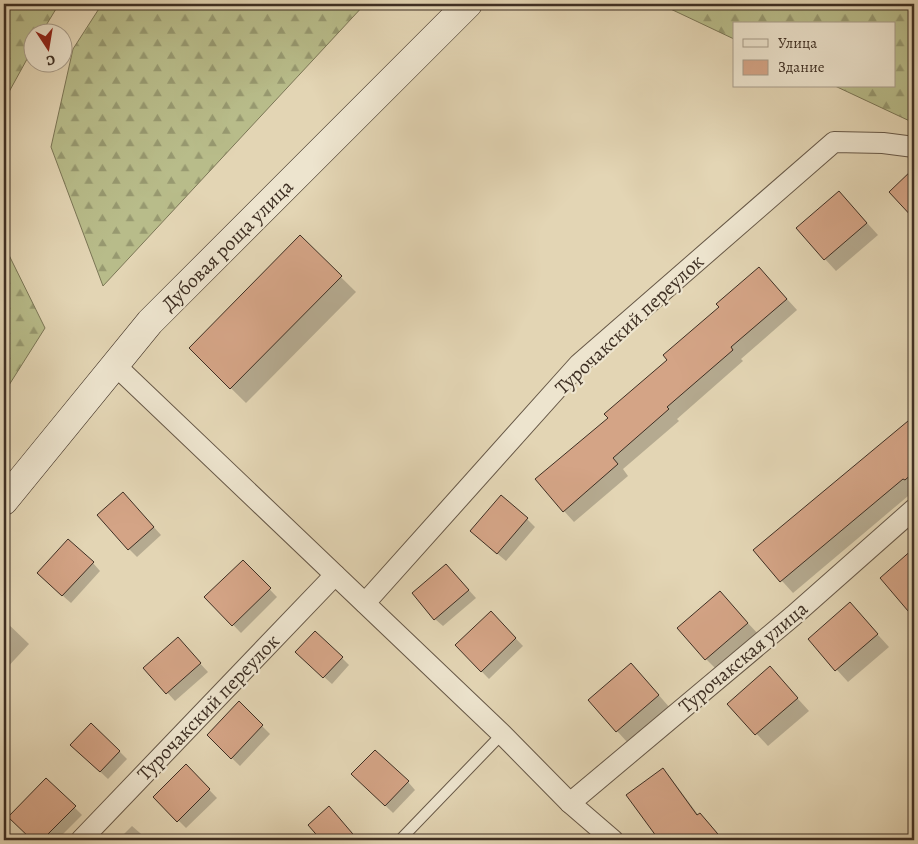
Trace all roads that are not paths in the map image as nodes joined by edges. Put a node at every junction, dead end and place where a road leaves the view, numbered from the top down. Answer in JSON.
{"nodes":[{"id":1,"x":468,"y":4,"type":"edge"},
{"id":2,"x":914,"y":146,"type":"edge"},
{"id":3,"x":115,"y":365,"type":"junction"},
{"id":4,"x":4,"y":501,"type":"edge"},
{"id":5,"x":914,"y":509,"type":"edge"},
{"id":6,"x":335,"y":574,"type":"junction"},
{"id":7,"x":365,"y":603,"type":"junction"},
{"id":8,"x":502,"y":734,"type":"junction"},
{"id":9,"x":570,"y":803,"type":"junction"},
{"id":10,"x":81,"y":840,"type":"edge"},
{"id":11,"x":400,"y":840,"type":"edge"},
{"id":12,"x":613,"y":840,"type":"edge"}],
"edges":[{"from":1,"to":3,"type":"street","name":"Дубовая роща улица"},
{"from":2,"to":7,"type":"street","name":"Турочакский переулок"},
{"from":3,"to":4,"type":"street","name":"Дубовая роща улица"},
{"from":3,"to":6,"type":"street"},
{"from":5,"to":9,"type":"street","name":"Турочакская улица"},
{"from":6,"to":7,"type":"street"},
{"from":6,"to":10,"type":"street","name":"Турочакский переулок"},
{"from":7,"to":8,"type":"street"},
{"from":8,"to":9,"type":"street"},
{"from":8,"to":11,"type":"lane"},
{"from":9,"to":12,"type":"street"}]}
